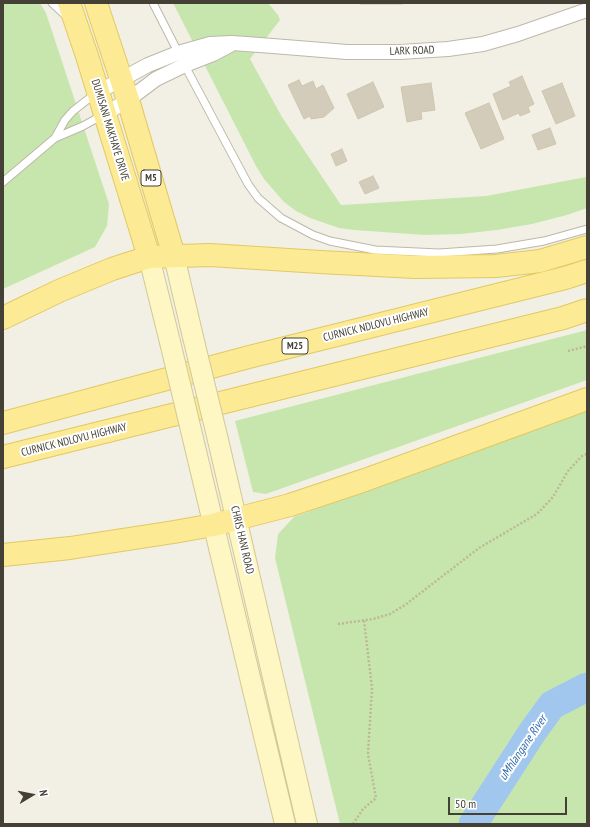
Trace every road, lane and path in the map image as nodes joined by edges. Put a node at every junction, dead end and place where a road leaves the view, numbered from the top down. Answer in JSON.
{"nodes":[{"id":1,"x":52,"y":3,"type":"edge"},
{"id":2,"x":69,"y":3,"type":"edge"},
{"id":3,"x":96,"y":3,"type":"edge"},
{"id":4,"x":153,"y":3,"type":"edge"},
{"id":5,"x":587,"y":10,"type":"edge"},
{"id":6,"x":77,"y":25,"type":"junction"},
{"id":7,"x":182,"y":59,"type":"junction"},
{"id":8,"x":121,"y":78,"type":"junction"},
{"id":9,"x":98,"y":92,"type":"junction"},
{"id":10,"x":128,"y":100,"type":"junction"},
{"id":11,"x":105,"y":114,"type":"junction"},
{"id":12,"x":55,"y":138,"type":"junction"},
{"id":13,"x":3,"y":182,"type":"edge"},
{"id":14,"x":587,"y":229,"type":"edge"},
{"id":15,"x":587,"y":247,"type":"edge"},
{"id":16,"x":174,"y":256,"type":"junction"},
{"id":17,"x":149,"y":257,"type":"junction"},
{"id":18,"x":587,"y":271,"type":"edge"},
{"id":19,"x":587,"y":310,"type":"edge"},
{"id":20,"x":3,"y":318,"type":"edge"},
{"id":21,"x":587,"y":346,"type":"edge"},
{"id":22,"x":568,"y":351,"type":"dead end"},
{"id":23,"x":587,"y":399,"type":"edge"},
{"id":24,"x":3,"y":423,"type":"edge"},
{"id":25,"x":587,"y":454,"type":"edge"},
{"id":26,"x":3,"y":457,"type":"edge"},
{"id":27,"x":237,"y":519,"type":"junction"},
{"id":28,"x":213,"y":525,"type":"junction"},
{"id":29,"x":3,"y":555,"type":"edge"},
{"id":30,"x":364,"y":620,"type":"junction"},
{"id":31,"x":338,"y":624,"type":"dead end"},
{"id":32,"x":283,"y":815,"type":"edge"},
{"id":33,"x":307,"y":824,"type":"edge"},
{"id":34,"x":353,"y":824,"type":"edge"}],
"edges":[{"from":1,"to":6,"type":"lane"},
{"from":2,"to":6,"type":"main road","name":"DUMISANI MAKHAYE DRIVE","number":"M5"},
{"from":3,"to":8,"type":"main road","number":"M5"},
{"from":4,"to":7,"type":"lane"},
{"from":5,"to":7,"type":"street","name":"LARK ROAD"},
{"from":6,"to":9,"type":"main road","name":"DUMISANI MAKHAYE DRIVE","number":"M5"},
{"from":7,"to":8,"type":"street","name":"LARK ROAD"},
{"from":7,"to":10,"type":"street","name":"LARK ROAD"},
{"from":7,"to":14,"type":"lane"},
{"from":8,"to":9,"type":"street","name":"LARK ROAD"},
{"from":8,"to":10,"type":"main road","number":"M5"},
{"from":9,"to":11,"type":"main road","name":"DUMISANI MAKHAYE DRIVE","number":"M5"},
{"from":9,"to":12,"type":"lane","name":"LARK ROAD"},
{"from":10,"to":11,"type":"street","name":"LARK ROAD"},
{"from":10,"to":16,"type":"main road","number":"M5"},
{"from":11,"to":12,"type":"lane","name":"LARK ROAD"},
{"from":11,"to":17,"type":"main road","name":"DUMISANI MAKHAYE DRIVE","number":"M5"},
{"from":12,"to":13,"type":"lane","name":"LARK ROAD"},
{"from":15,"to":16,"type":"main road"},
{"from":16,"to":17,"type":"main road"},
{"from":16,"to":27,"type":"main road","name":"CHRIS HANI ROAD","number":"M5","bridge":true},
{"from":17,"to":20,"type":"main road"},
{"from":17,"to":28,"type":"main road","number":"M5","bridge":true},
{"from":18,"to":24,"type":"main road","name":"CURNICK NDLOVU HIGHWAY","number":"M25"},
{"from":19,"to":26,"type":"main road","name":"CURNICK NDLOVU HIGHWAY"},
{"from":21,"to":22,"type":"path"},
{"from":23,"to":27,"type":"main road"},
{"from":25,"to":30,"type":"path"},
{"from":27,"to":28,"type":"main road"},
{"from":27,"to":33,"type":"main road","name":"CHRIS HANI ROAD"},
{"from":28,"to":29,"type":"main road"},
{"from":28,"to":32,"type":"main road"},
{"from":30,"to":31,"type":"path"},
{"from":30,"to":34,"type":"path"}]}
